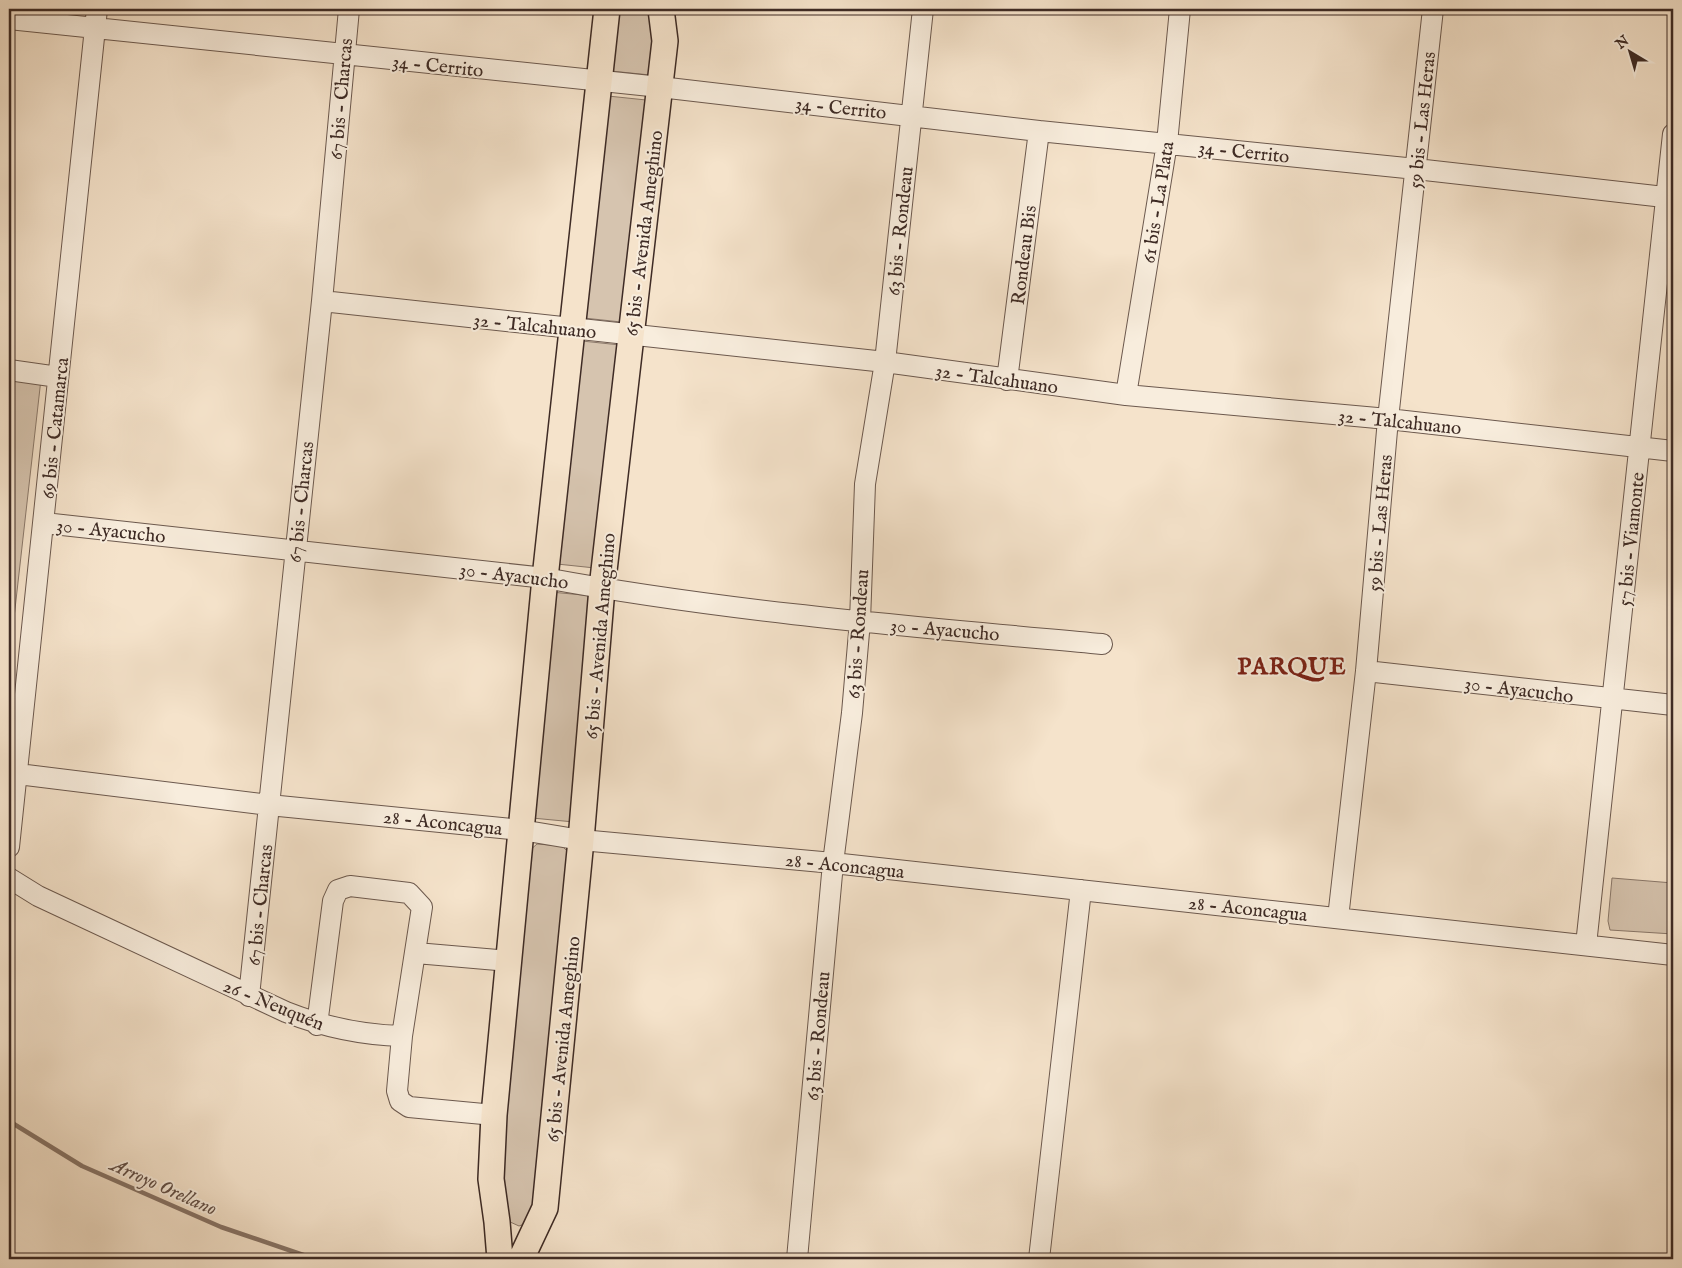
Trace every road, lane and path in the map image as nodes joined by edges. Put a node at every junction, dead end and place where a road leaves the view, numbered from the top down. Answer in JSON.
{"nodes":[{"id":1,"x":97,"y":9,"type":"edge"},
{"id":2,"x":349,"y":9,"type":"edge"},
{"id":3,"x":607,"y":9,"type":"edge"},
{"id":4,"x":661,"y":9,"type":"edge"},
{"id":5,"x":923,"y":9,"type":"edge"},
{"id":6,"x":1180,"y":9,"type":"edge"},
{"id":7,"x":1433,"y":9,"type":"edge"},
{"id":8,"x":9,"y":19,"type":"edge"},
{"id":9,"x":95,"y":29,"type":"junction"},
{"id":10,"x":344,"y":56,"type":"junction"},
{"id":11,"x":598,"y":82,"type":"junction"},
{"id":12,"x":660,"y":87,"type":"junction"},
{"id":13,"x":911,"y":115,"type":"junction"},
{"id":14,"x":1039,"y":131,"type":"junction"},
{"id":15,"x":1673,"y":134,"type":"edge"},
{"id":16,"x":1167,"y":143,"type":"junction"},
{"id":17,"x":1416,"y":169,"type":"junction"},
{"id":18,"x":1670,"y":198,"type":"edge"},
{"id":19,"x":322,"y":301,"type":"junction"},
{"id":20,"x":571,"y":328,"type":"junction"},
{"id":21,"x":631,"y":336,"type":"junction"},
{"id":22,"x":885,"y":362,"type":"junction"},
{"id":23,"x":9,"y":370,"type":"edge"},
{"id":24,"x":58,"y":377,"type":"junction"},
{"id":25,"x":1007,"y":380,"type":"junction"},
{"id":26,"x":1126,"y":395,"type":"junction"},
{"id":27,"x":1388,"y":419,"type":"junction"},
{"id":28,"x":1640,"y":448,"type":"junction"},
{"id":29,"x":1673,"y":452,"type":"edge"},
{"id":30,"x":44,"y":523,"type":"junction"},
{"id":31,"x":295,"y":550,"type":"junction"},
{"id":32,"x":544,"y":578,"type":"junction"},
{"id":33,"x":602,"y":588,"type":"junction"},
{"id":34,"x":860,"y":621,"type":"junction"},
{"id":35,"x":1102,"y":644,"type":"dead end"},
{"id":36,"x":1366,"y":671,"type":"junction"},
{"id":37,"x":1611,"y":700,"type":"junction"},
{"id":38,"x":1673,"y":705,"type":"edge"},
{"id":39,"x":18,"y":774,"type":"junction"},
{"id":40,"x":269,"y":805,"type":"junction"},
{"id":41,"x":521,"y":830,"type":"junction"},
{"id":42,"x":581,"y":840,"type":"junction"},
{"id":43,"x":9,"y":847,"type":"edge"},
{"id":44,"x":833,"y":863,"type":"junction"},
{"id":45,"x":9,"y":878,"type":"edge"},
{"id":46,"x":1081,"y":890,"type":"junction"},
{"id":47,"x":1338,"y":918,"type":"junction"},
{"id":48,"x":1586,"y":945,"type":"junction"},
{"id":49,"x":416,"y":953,"type":"junction"},
{"id":50,"x":1673,"y":955,"type":"edge"},
{"id":51,"x":509,"y":961,"type":"junction"},
{"id":52,"x":249,"y":996,"type":"junction"},
{"id":53,"x":317,"y":1025,"type":"junction"},
{"id":54,"x":402,"y":1036,"type":"junction"},
{"id":55,"x":494,"y":1115,"type":"junction"},
{"id":56,"x":496,"y":1212,"type":"junction"},
{"id":57,"x":542,"y":1216,"type":"junction"},
{"id":58,"x":500,"y":1259,"type":"edge"},
{"id":59,"x":521,"y":1259,"type":"edge"},
{"id":60,"x":797,"y":1259,"type":"edge"},
{"id":61,"x":1039,"y":1259,"type":"edge"}],
"edges":[{"from":1,"to":9,"type":"street","name":"69 bis - Catamarca"},
{"from":2,"to":10,"type":"street","name":"67 bis - Charcas"},
{"from":3,"to":11,"type":"main road"},
{"from":4,"to":12,"type":"main road","name":"65 bis - Avenida Ameghino"},
{"from":5,"to":13,"type":"street","name":"63 bis - Rondeau"},
{"from":6,"to":16,"type":"street","name":"61 bis - La Plata"},
{"from":7,"to":17,"type":"street","name":"59 bis - Las Heras"},
{"from":8,"to":9,"type":"street","name":"34 - Cerrito"},
{"from":9,"to":10,"type":"street","name":"34 - Cerrito"},
{"from":9,"to":24,"type":"street","name":"69 bis - Catamarca"},
{"from":10,"to":11,"type":"street","name":"34 - Cerrito"},
{"from":10,"to":19,"type":"street","name":"67 bis - Charcas"},
{"from":11,"to":12,"type":"street","name":"34 - Cerrito"},
{"from":11,"to":20,"type":"main road"},
{"from":12,"to":13,"type":"street","name":"34 - Cerrito"},
{"from":12,"to":21,"type":"main road","name":"65 bis - Avenida Ameghino"},
{"from":13,"to":14,"type":"street","name":"34 - Cerrito"},
{"from":13,"to":22,"type":"street","name":"63 bis - Rondeau"},
{"from":14,"to":16,"type":"street","name":"34 - Cerrito"},
{"from":14,"to":25,"type":"street","name":"Rondeau Bis"},
{"from":15,"to":18,"type":"street","name":"57 bis - Viamonte"},
{"from":16,"to":17,"type":"street","name":"34 - Cerrito"},
{"from":16,"to":26,"type":"street","name":"61 bis - La Plata"},
{"from":17,"to":18,"type":"street","name":"34 - Cerrito"},
{"from":17,"to":27,"type":"street","name":"59 bis - Las Heras"},
{"from":18,"to":28,"type":"street","name":"57 bis - Viamonte"},
{"from":19,"to":20,"type":"street","name":"32 - Talcahuano"},
{"from":19,"to":31,"type":"street","name":"67 bis - Charcas"},
{"from":20,"to":21,"type":"street","name":"32 - Talcahuano"},
{"from":20,"to":32,"type":"main road"},
{"from":21,"to":22,"type":"street","name":"32 - Talcahuano"},
{"from":21,"to":33,"type":"main road","name":"65 bis - Avenida Ameghino"},
{"from":22,"to":25,"type":"street","name":"32 - Talcahuano"},
{"from":22,"to":34,"type":"street","name":"63 bis - Rondeau"},
{"from":23,"to":24,"type":"street"},
{"from":24,"to":30,"type":"street","name":"69 bis - Catamarca"},
{"from":25,"to":26,"type":"street","name":"32 - Talcahuano"},
{"from":26,"to":27,"type":"street","name":"32 - Talcahuano"},
{"from":27,"to":28,"type":"street","name":"32 - Talcahuano"},
{"from":27,"to":36,"type":"street","name":"59 bis - Las Heras"},
{"from":28,"to":29,"type":"street","name":"32 - Talcahuano"},
{"from":28,"to":37,"type":"street","name":"57 bis - Viamonte"},
{"from":30,"to":31,"type":"street","name":"30 - Ayacucho"},
{"from":30,"to":39,"type":"street","name":"69 bis - Catamarca"},
{"from":31,"to":32,"type":"street","name":"30 - Ayacucho"},
{"from":31,"to":40,"type":"street","name":"67 bis - Charcas"},
{"from":32,"to":33,"type":"street","name":"30 - Ayacucho"},
{"from":32,"to":41,"type":"main road"},
{"from":33,"to":34,"type":"street","name":"30 - Ayacucho"},
{"from":33,"to":42,"type":"main road","name":"65 bis - Avenida Ameghino"},
{"from":34,"to":35,"type":"street","name":"30 - Ayacucho"},
{"from":34,"to":44,"type":"street","name":"63 bis - Rondeau"},
{"from":36,"to":37,"type":"street","name":"30 - Ayacucho"},
{"from":36,"to":47,"type":"street","name":"59 bis - Las Heras"},
{"from":37,"to":38,"type":"street","name":"30 - Ayacucho"},
{"from":37,"to":48,"type":"street","name":"57 bis - Viamonte"},
{"from":39,"to":40,"type":"street","name":"28 - Aconcagua"},
{"from":39,"to":43,"type":"street","name":"69 bis - Catamarca"},
{"from":40,"to":41,"type":"street","name":"28 - Aconcagua"},
{"from":40,"to":52,"type":"street","name":"67 bis - Charcas"},
{"from":41,"to":42,"type":"street","name":"28 - Aconcagua"},
{"from":41,"to":51,"type":"main road"},
{"from":42,"to":44,"type":"street","name":"28 - Aconcagua"},
{"from":42,"to":57,"type":"main road","name":"65 bis - Avenida Ameghino"},
{"from":44,"to":46,"type":"street","name":"28 - Aconcagua"},
{"from":44,"to":60,"type":"street","name":"63 bis - Rondeau"},
{"from":45,"to":52,"type":"street","name":"26 - Neuquén"},
{"from":46,"to":47,"type":"street","name":"28 - Aconcagua"},
{"from":46,"to":61,"type":"street"},
{"from":47,"to":48,"type":"street","name":"28 - Aconcagua"},
{"from":48,"to":50,"type":"street","name":"28 - Aconcagua"},
{"from":49,"to":51,"type":"street"},
{"from":49,"to":53,"type":"street"},
{"from":49,"to":54,"type":"street"},
{"from":51,"to":55,"type":"main road"},
{"from":52,"to":53,"type":"street","name":"26 - Neuquén"},
{"from":53,"to":54,"type":"street","name":"26 - Neuquén"},
{"from":54,"to":55,"type":"street"},
{"from":55,"to":56,"type":"main road"},
{"from":56,"to":57,"type":"main road"},
{"from":56,"to":58,"type":"main road"},
{"from":57,"to":59,"type":"main road","name":"65 bis - Avenida Ameghino"}]}
